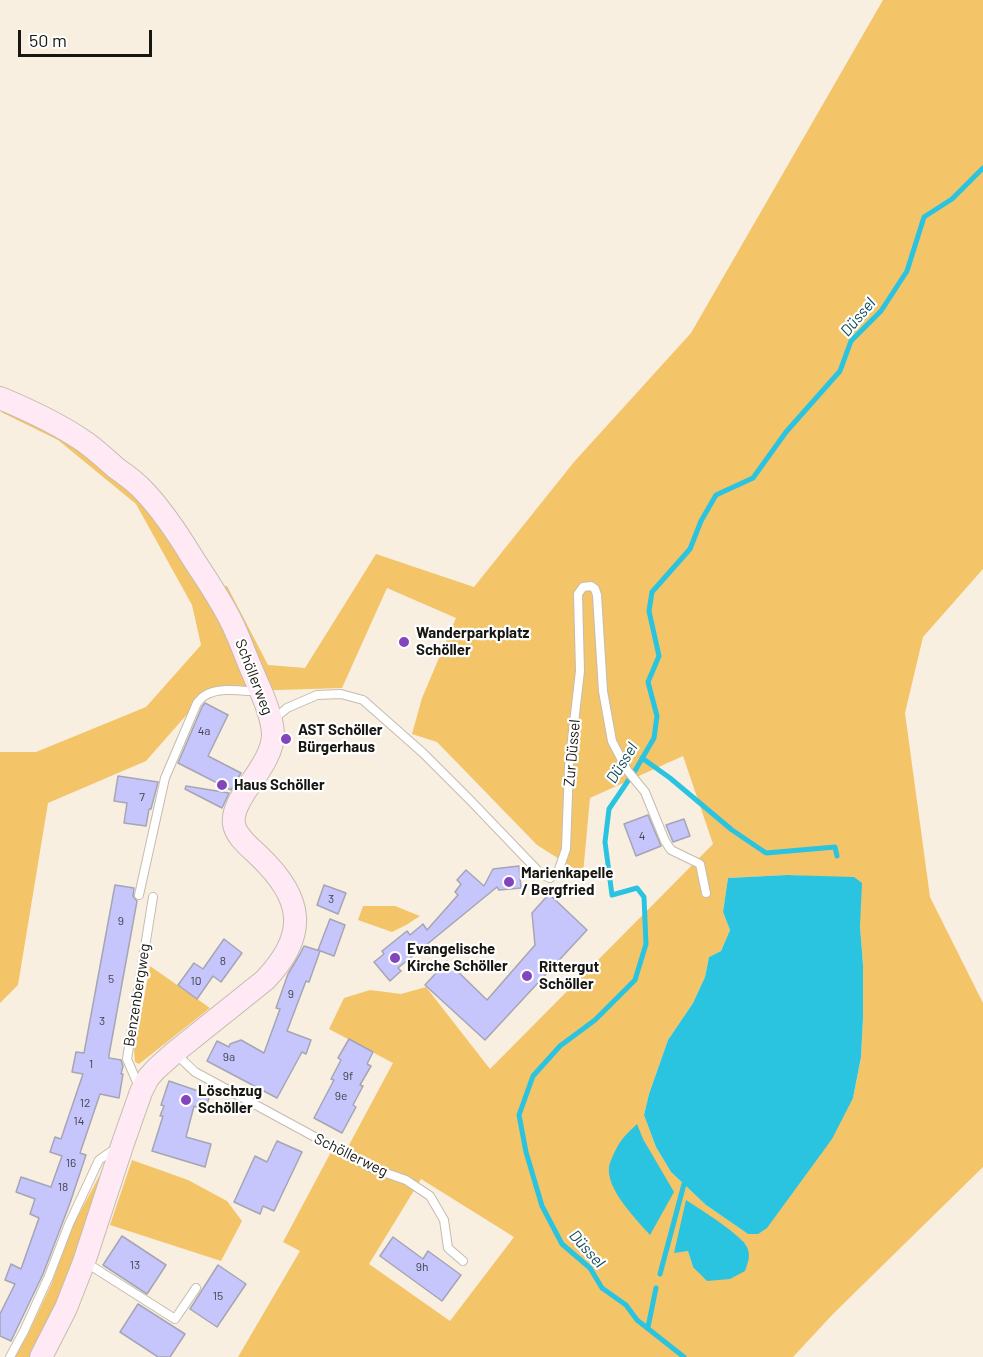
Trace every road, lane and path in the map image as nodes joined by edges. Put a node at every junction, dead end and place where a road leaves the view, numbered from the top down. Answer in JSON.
{"nodes":[{"id":1,"x":0,"y":398,"type":"edge"},
{"id":2,"x":260,"y":692,"type":"junction"},
{"id":3,"x":271,"y":722,"type":"junction"},
{"id":4,"x":706,"y":893,"type":"dead end"},
{"id":5,"x":139,"y":895,"type":"dead end"},
{"id":6,"x":153,"y":897,"type":"dead end"},
{"id":7,"x":175,"y":1052,"type":"junction"},
{"id":8,"x":141,"y":1092,"type":"junction"},
{"id":9,"x":123,"y":1143,"type":"junction"},
{"id":10,"x":463,"y":1261,"type":"dead end"},
{"id":11,"x":84,"y":1262,"type":"junction"},
{"id":12,"x":196,"y":1288,"type":"dead end"},
{"id":13,"x":47,"y":1355,"type":"edge"},
{"id":14,"x":10,"y":1357,"type":"edge"}],
"edges":[{"from":1,"to":2,"type":"street","name":"Schöllerweg"},
{"from":2,"to":3,"type":"street","name":"Schöllerweg"},
{"from":2,"to":5,"type":"lane"},
{"from":3,"to":4,"type":"lane","name":"Zur Düssel"},
{"from":3,"to":7,"type":"street","name":"Schöllerweg"},
{"from":6,"to":8,"type":"lane","name":"Benzenbergweg"},
{"from":7,"to":8,"type":"street","name":"Schöllerweg"},
{"from":7,"to":10,"type":"lane","name":"Schöllerweg"},
{"from":8,"to":9,"type":"street","name":"Schöllerweg"},
{"from":9,"to":11,"type":"street","name":"Schöllerweg"},
{"from":9,"to":14,"type":"lane"},
{"from":11,"to":12,"type":"lane"},
{"from":11,"to":13,"type":"street","name":"Schöllerweg"}]}
